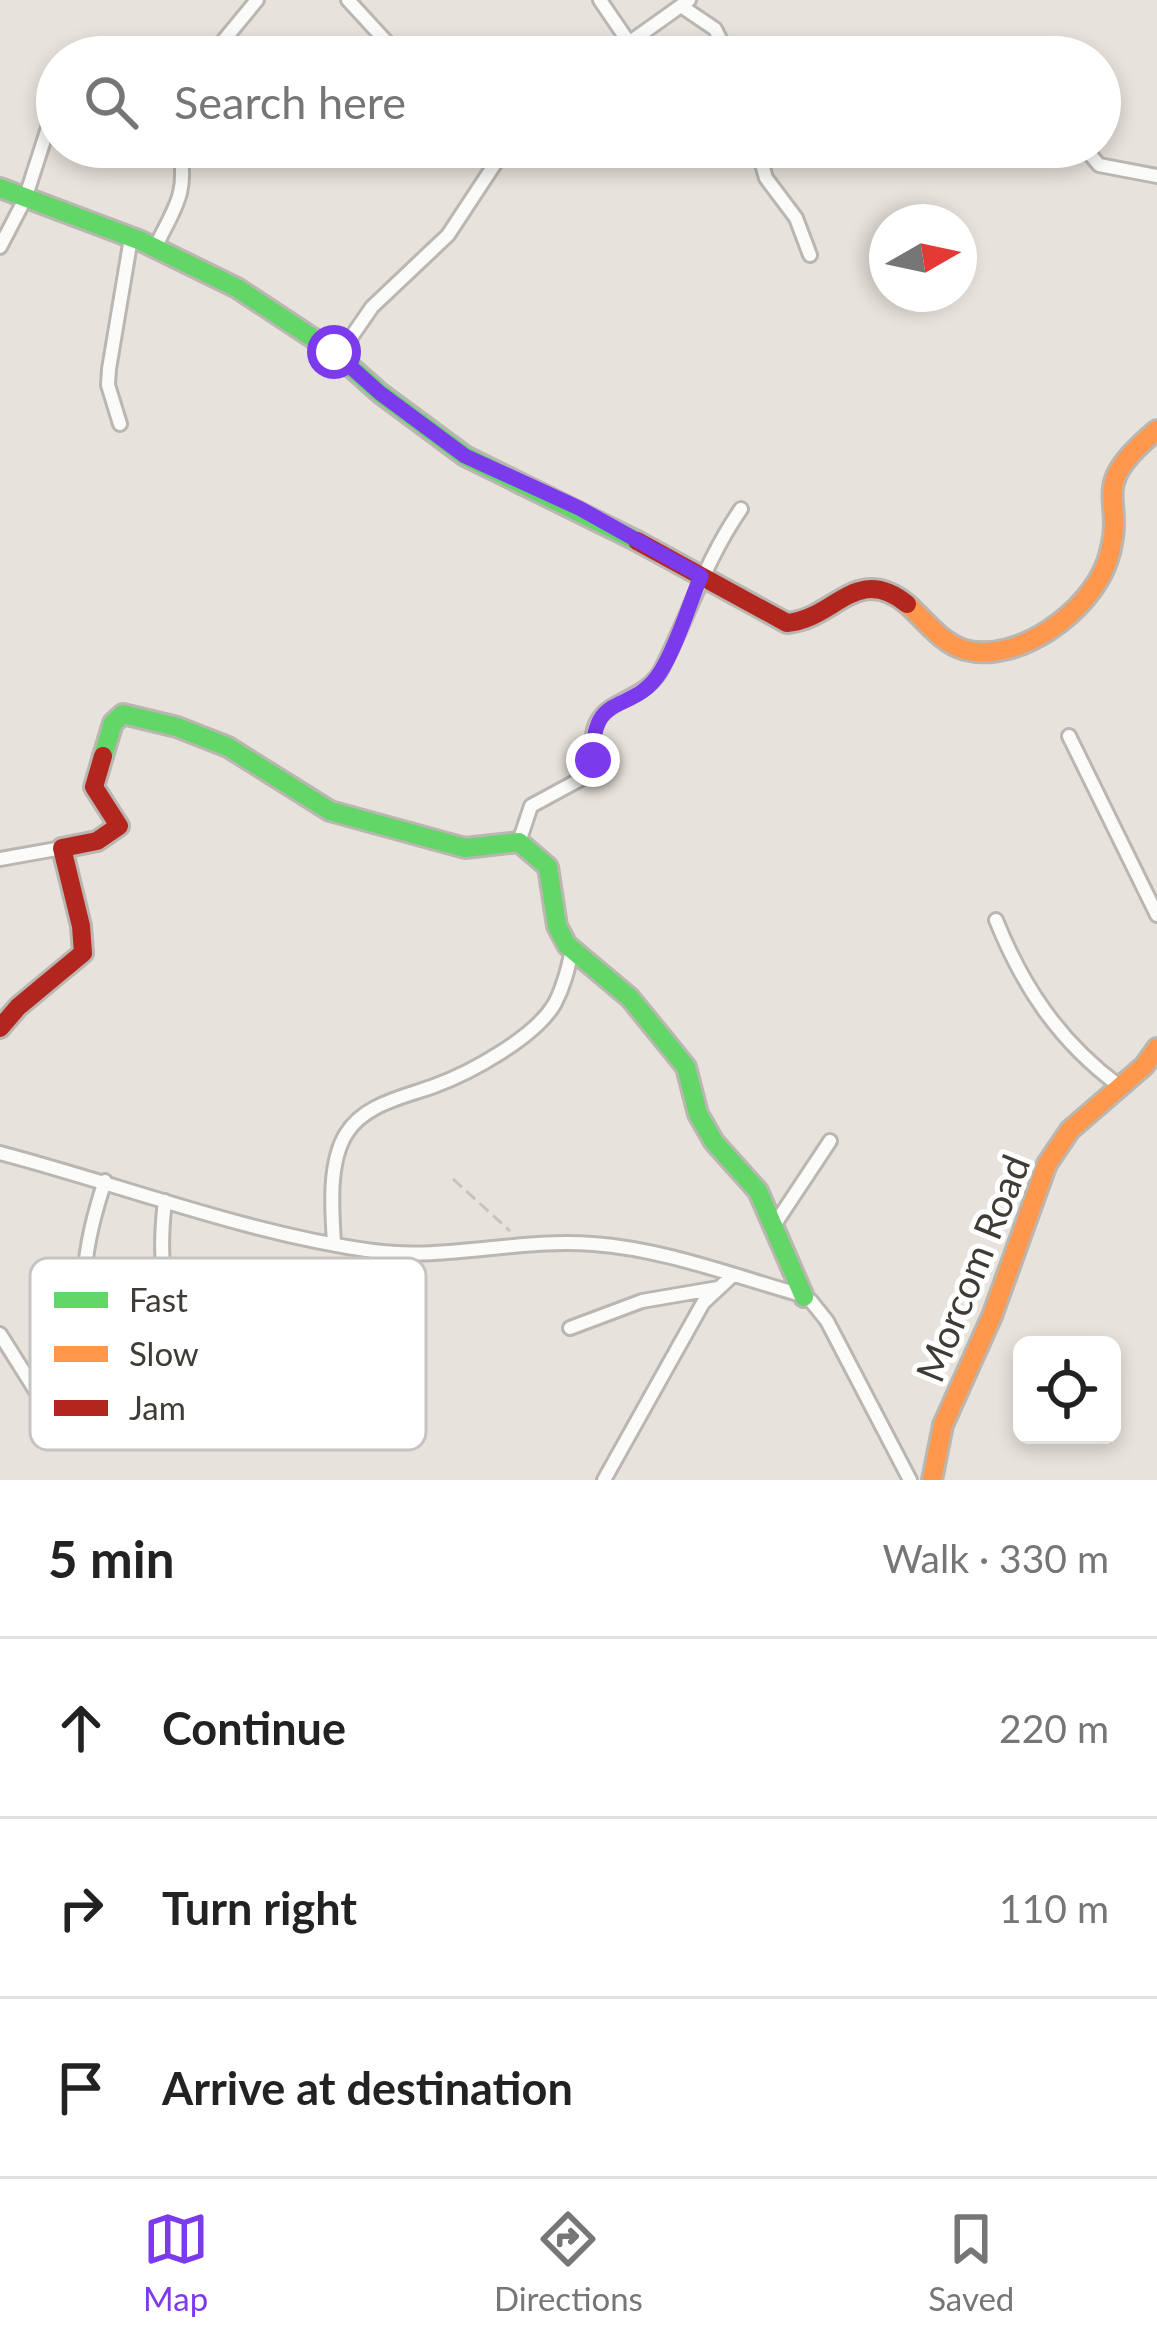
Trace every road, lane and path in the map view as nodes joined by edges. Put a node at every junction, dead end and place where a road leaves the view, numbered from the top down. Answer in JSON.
{"nodes":[{"id":1,"x":257,"y":0,"type":"edge"},
{"id":2,"x":348,"y":0,"type":"edge"},
{"id":3,"x":600,"y":0,"type":"edge"},
{"id":4,"x":685,"y":3,"type":"edge"},
{"id":5,"x":227,"y":36,"type":"edge"},
{"id":6,"x":381,"y":36,"type":"edge"},
{"id":7,"x":625,"y":36,"type":"edge"},
{"id":8,"x":641,"y":36,"type":"edge"},
{"id":9,"x":719,"y":36,"type":"edge"},
{"id":10,"x":36,"y":167,"type":"edge"},
{"id":11,"x":182,"y":168,"type":"edge"},
{"id":12,"x":492,"y":168,"type":"edge"},
{"id":13,"x":763,"y":168,"type":"edge"},
{"id":14,"x":1115,"y":168,"type":"edge"},
{"id":15,"x":1157,"y":176,"type":"edge"},
{"id":16,"x":0,"y":188,"type":"edge"},
{"id":17,"x":26,"y":199,"type":"junction"},
{"id":18,"x":131,"y":238,"type":"junction"},
{"id":19,"x":0,"y":248,"type":"edge"},
{"id":20,"x":155,"y":248,"type":"junction"},
{"id":21,"x":810,"y":256,"type":"dead end"},
{"id":22,"x":334,"y":352,"type":"junction"},
{"id":23,"x":120,"y":424,"type":"dead end"},
{"id":24,"x":1157,"y":430,"type":"edge"},
{"id":25,"x":741,"y":509,"type":"dead end"},
{"id":26,"x":701,"y":576,"type":"junction"},
{"id":27,"x":1069,"y":736,"type":"dead end"},
{"id":28,"x":519,"y":842,"type":"junction"},
{"id":29,"x":62,"y":848,"type":"junction"},
{"id":30,"x":0,"y":859,"type":"edge"},
{"id":31,"x":1157,"y":915,"type":"edge"},
{"id":32,"x":996,"y":920,"type":"dead end"},
{"id":33,"x":572,"y":950,"type":"junction"},
{"id":34,"x":0,"y":1028,"type":"edge"},
{"id":35,"x":1157,"y":1048,"type":"edge"},
{"id":36,"x":1118,"y":1085,"type":"junction"},
{"id":37,"x":830,"y":1142,"type":"dead end"},
{"id":38,"x":0,"y":1153,"type":"edge"},
{"id":39,"x":453,"y":1179,"type":"dead end"},
{"id":40,"x":105,"y":1181,"type":"junction"},
{"id":41,"x":165,"y":1201,"type":"junction"},
{"id":42,"x":776,"y":1224,"type":"junction"},
{"id":43,"x":334,"y":1243,"type":"junction"},
{"id":44,"x":524,"y":1244,"type":"junction"},
{"id":45,"x":89,"y":1258,"type":"edge"},
{"id":46,"x":163,"y":1258,"type":"edge"},
{"id":47,"x":732,"y":1276,"type":"junction"},
{"id":48,"x":719,"y":1288,"type":"junction"},
{"id":49,"x":803,"y":1297,"type":"junction"},
{"id":50,"x":570,"y":1328,"type":"dead end"},
{"id":51,"x":0,"y":1334,"type":"edge"},
{"id":52,"x":30,"y":1382,"type":"edge"},
{"id":53,"x":604,"y":1480,"type":"edge"},
{"id":54,"x":910,"y":1480,"type":"edge"},
{"id":55,"x":932,"y":1480,"type":"edge"}],
"edges":[{"from":1,"to":5,"type":"street"},
{"from":2,"to":6,"type":"street"},
{"from":3,"to":7,"type":"street"},
{"from":4,"to":8,"type":"street"},
{"from":4,"to":9,"type":"street"},
{"from":10,"to":17,"type":"street"},
{"from":11,"to":20,"type":"street"},
{"from":12,"to":22,"type":"street"},
{"from":13,"to":21,"type":"street"},
{"from":14,"to":15,"type":"street"},
{"from":16,"to":17,"type":"street"},
{"from":17,"to":18,"type":"street"},
{"from":17,"to":19,"type":"street"},
{"from":18,"to":20,"type":"street"},
{"from":18,"to":23,"type":"street"},
{"from":20,"to":22,"type":"street"},
{"from":22,"to":26,"type":"street"},
{"from":24,"to":26,"type":"street"},
{"from":25,"to":26,"type":"street"},
{"from":26,"to":28,"type":"street"},
{"from":27,"to":31,"type":"street"},
{"from":28,"to":29,"type":"street"},
{"from":28,"to":33,"type":"street"},
{"from":29,"to":30,"type":"street"},
{"from":29,"to":34,"type":"street"},
{"from":32,"to":36,"type":"street"},
{"from":33,"to":42,"type":"street"},
{"from":33,"to":43,"type":"street"},
{"from":35,"to":36,"type":"street","name":"Morcom Road"},
{"from":36,"to":55,"type":"street","name":"Morcom Road"},
{"from":37,"to":42,"type":"street"},
{"from":38,"to":40,"type":"street"},
{"from":39,"to":44,"type":"path"},
{"from":40,"to":41,"type":"street"},
{"from":40,"to":45,"type":"street"},
{"from":41,"to":43,"type":"street"},
{"from":41,"to":46,"type":"street"},
{"from":42,"to":49,"type":"street"},
{"from":43,"to":44,"type":"street"},
{"from":44,"to":47,"type":"street"},
{"from":47,"to":48,"type":"street"},
{"from":47,"to":49,"type":"street"},
{"from":48,"to":50,"type":"street"},
{"from":48,"to":53,"type":"street"},
{"from":49,"to":54,"type":"street"},
{"from":51,"to":52,"type":"street"}]}
